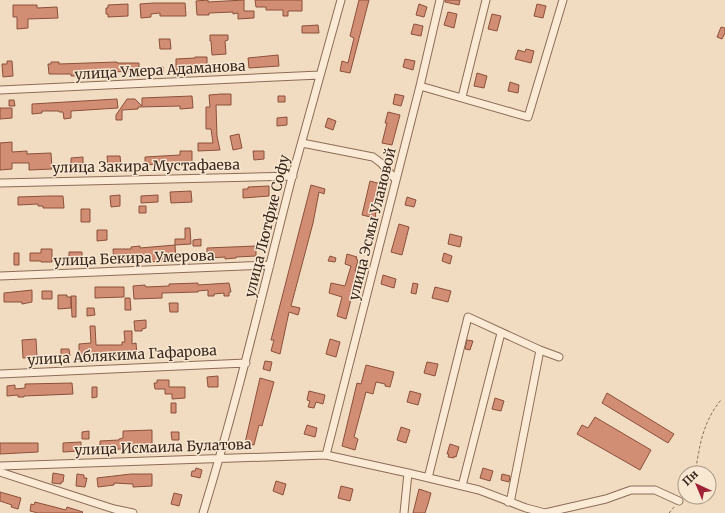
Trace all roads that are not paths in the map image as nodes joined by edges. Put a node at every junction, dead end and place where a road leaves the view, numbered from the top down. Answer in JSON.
{"nodes":[{"id":1,"x":341,"y":0,"type":"edge"},
{"id":2,"x":440,"y":0,"type":"edge"},
{"id":3,"x":486,"y":0,"type":"edge"},
{"id":4,"x":563,"y":0,"type":"edge"},
{"id":5,"x":320,"y":75,"type":"junction"},
{"id":6,"x":420,"y":86,"type":"junction"},
{"id":7,"x":0,"y":90,"type":"edge"},
{"id":8,"x":462,"y":97,"type":"junction"},
{"id":9,"x":302,"y":143,"type":"junction"},
{"id":10,"x":293,"y":176,"type":"junction"},
{"id":11,"x":396,"y":180,"type":"junction"},
{"id":12,"x":0,"y":183,"type":"edge"},
{"id":13,"x":270,"y":266,"type":"junction"},
{"id":14,"x":0,"y":276,"type":"edge"},
{"id":15,"x":501,"y":333,"type":"junction"},
{"id":16,"x":540,"y":350,"type":"junction"},
{"id":17,"x":560,"y":357,"type":"dead end"},
{"id":18,"x":246,"y":363,"type":"junction"},
{"id":19,"x":0,"y":374,"type":"edge"},
{"id":20,"x":326,"y":455,"type":"junction"},
{"id":21,"x":220,"y":459,"type":"junction"},
{"id":22,"x":0,"y":466,"type":"edge"},
{"id":23,"x":0,"y":472,"type":"edge"},
{"id":24,"x":408,"y":473,"type":"junction"},
{"id":25,"x":428,"y":478,"type":"junction"},
{"id":26,"x":462,"y":486,"type":"junction"},
{"id":27,"x":677,"y":500,"type":"edge"},
{"id":28,"x":508,"y":502,"type":"junction"},
{"id":29,"x":133,"y":513,"type":"edge"},
{"id":30,"x":203,"y":513,"type":"edge"},
{"id":31,"x":404,"y":513,"type":"edge"}],
"edges":[{"from":1,"to":5,"type":"street","name":"улица Лютфие Софу"},
{"from":2,"to":6,"type":"street","name":"улица Эсмы Улановой"},
{"from":3,"to":8,"type":"street"},
{"from":4,"to":8,"type":"street"},
{"from":5,"to":7,"type":"street","name":"улица Умера Адаманова"},
{"from":5,"to":9,"type":"street","name":"улица Лютфие Софу"},
{"from":6,"to":8,"type":"street"},
{"from":6,"to":11,"type":"street","name":"улица Эсмы Улановой"},
{"from":9,"to":10,"type":"street","name":"улица Лютфие Софу"},
{"from":9,"to":11,"type":"street"},
{"from":10,"to":12,"type":"street","name":"улица Закира Мустафаева"},
{"from":10,"to":13,"type":"street","name":"улица Лютфие Софу"},
{"from":11,"to":20,"type":"street","name":"улица Эсмы Улановой"},
{"from":13,"to":14,"type":"street","name":"улица Бекира Умерова"},
{"from":13,"to":18,"type":"street","name":"улица Лютфие Софу"},
{"from":15,"to":16,"type":"street"},
{"from":15,"to":25,"type":"street"},
{"from":15,"to":26,"type":"street"},
{"from":16,"to":17,"type":"street"},
{"from":16,"to":28,"type":"street"},
{"from":18,"to":19,"type":"street","name":"улица Аблякима Гафарова"},
{"from":18,"to":21,"type":"street","name":"улица Лютфие Софу"},
{"from":20,"to":21,"type":"street","name":"улица Исмаила Булатова"},
{"from":20,"to":24,"type":"street","name":"улица Исмаила Булатова"},
{"from":21,"to":22,"type":"street","name":"улица Исмаила Булатова"},
{"from":21,"to":30,"type":"street","name":"улица Лютфие Софу"},
{"from":23,"to":29,"type":"street"},
{"from":24,"to":25,"type":"street","name":"улица Исмаила Булатова"},
{"from":24,"to":31,"type":"street"},
{"from":25,"to":26,"type":"street","name":"улица Исмаила Булатова"},
{"from":26,"to":28,"type":"street","name":"улица Исмаила Булатова"},
{"from":27,"to":28,"type":"street","name":"улица Исмаила Булатова"}]}
